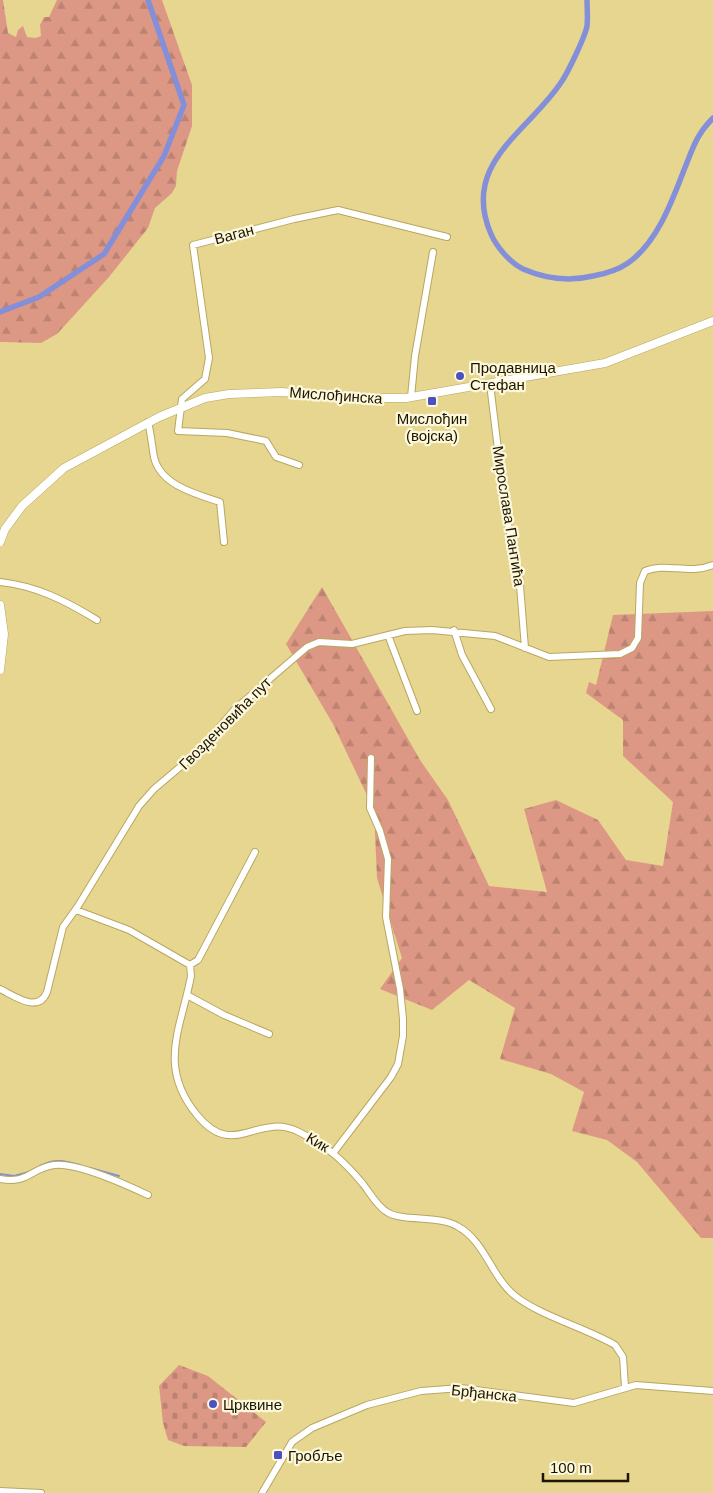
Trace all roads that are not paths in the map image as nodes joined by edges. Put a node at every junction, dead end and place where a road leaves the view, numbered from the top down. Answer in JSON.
{"nodes":[{"id":1,"x":447,"y":237,"type":"dead end"},
{"id":2,"x":433,"y":252,"type":"dead end"},
{"id":3,"x":713,"y":321,"type":"edge"},
{"id":4,"x":490,"y":384,"type":"junction"},
{"id":5,"x":411,"y":397,"type":"junction"},
{"id":6,"x":179,"y":408,"type":"junction"},
{"id":7,"x":148,"y":422,"type":"junction"},
{"id":8,"x":299,"y":465,"type":"dead end"},
{"id":9,"x":0,"y":542,"type":"edge"},
{"id":10,"x":224,"y":542,"type":"dead end"},
{"id":11,"x":713,"y":565,"type":"edge"},
{"id":12,"x":0,"y":582,"type":"edge"},
{"id":13,"x":0,"y":605,"type":"edge"},
{"id":14,"x":97,"y":620,"type":"dead end"},
{"id":15,"x":454,"y":630,"type":"junction"},
{"id":16,"x":388,"y":635,"type":"junction"},
{"id":17,"x":525,"y":648,"type":"junction"},
{"id":18,"x":0,"y":670,"type":"edge"},
{"id":19,"x":491,"y":709,"type":"dead end"},
{"id":20,"x":417,"y":711,"type":"dead end"},
{"id":21,"x":371,"y":758,"type":"dead end"},
{"id":22,"x":255,"y":852,"type":"dead end"},
{"id":23,"x":76,"y":910,"type":"junction"},
{"id":24,"x":190,"y":965,"type":"junction"},
{"id":25,"x":0,"y":989,"type":"edge"},
{"id":26,"x":187,"y":995,"type":"junction"},
{"id":27,"x":269,"y":1034,"type":"dead end"},
{"id":28,"x":334,"y":1152,"type":"junction"},
{"id":29,"x":0,"y":1179,"type":"edge"},
{"id":30,"x":148,"y":1195,"type":"dead end"},
{"id":31,"x":625,"y":1387,"type":"junction"},
{"id":32,"x":713,"y":1391,"type":"edge"},
{"id":33,"x":0,"y":1491,"type":"edge"},
{"id":34,"x":40,"y":1493,"type":"edge"},
{"id":35,"x":262,"y":1493,"type":"edge"}],
"edges":[{"from":1,"to":6,"type":"street","name":"Ваган"},
{"from":2,"to":5,"type":"street"},
{"from":3,"to":4,"type":"main road","name":"Мислођинска"},
{"from":4,"to":5,"type":"main road","name":"Мислођинска"},
{"from":4,"to":17,"type":"street","name":"Мирослава Пантића"},
{"from":5,"to":6,"type":"main road","name":"Мислођинска"},
{"from":6,"to":7,"type":"main road","name":"Мислођинска"},
{"from":6,"to":8,"type":"street"},
{"from":7,"to":9,"type":"main road","name":"Мислођинска"},
{"from":7,"to":10,"type":"street"},
{"from":11,"to":17,"type":"street","name":"Гвозденовића пут"},
{"from":12,"to":14,"type":"street"},
{"from":13,"to":18,"type":"main road"},
{"from":15,"to":16,"type":"street","name":"Гвозденовића пут"},
{"from":15,"to":17,"type":"street","name":"Гвозденовића пут"},
{"from":15,"to":19,"type":"street"},
{"from":16,"to":20,"type":"street"},
{"from":16,"to":23,"type":"street","name":"Гвозденовића пут"},
{"from":21,"to":28,"type":"street"},
{"from":22,"to":24,"type":"street"},
{"from":23,"to":24,"type":"street"},
{"from":23,"to":25,"type":"street","name":"Гвозденовића пут"},
{"from":24,"to":26,"type":"street","name":"Кик"},
{"from":26,"to":27,"type":"street"},
{"from":26,"to":28,"type":"street","name":"Кик"},
{"from":28,"to":31,"type":"street","name":"Кик"},
{"from":29,"to":30,"type":"street"},
{"from":31,"to":32,"type":"street","name":"Брђанска"},
{"from":31,"to":35,"type":"street","name":"Брђанска"},
{"from":33,"to":34,"type":"street"}]}
